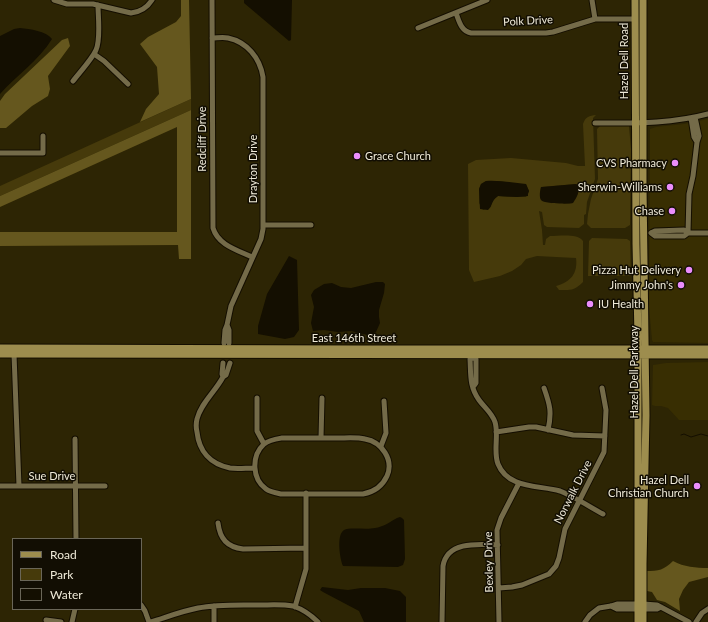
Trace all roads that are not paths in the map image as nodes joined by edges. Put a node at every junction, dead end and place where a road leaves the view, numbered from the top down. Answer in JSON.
{"nodes":[{"id":1,"x":54,"y":0,"type":"edge"},
{"id":2,"x":152,"y":0,"type":"edge"},
{"id":3,"x":212,"y":0,"type":"edge"},
{"id":4,"x":487,"y":0,"type":"edge"},
{"id":5,"x":592,"y":0,"type":"edge"},
{"id":6,"x":635,"y":0,"type":"edge"},
{"id":7,"x":643,"y":0,"type":"edge"},
{"id":8,"x":98,"y":5,"type":"junction"},
{"id":9,"x":456,"y":13,"type":"junction"},
{"id":10,"x":635,"y":19,"type":"junction"},
{"id":11,"x":595,"y":20,"type":"junction"},
{"id":12,"x":418,"y":28,"type":"dead end"},
{"id":13,"x":212,"y":38,"type":"junction"},
{"id":14,"x":94,"y":54,"type":"junction"},
{"id":15,"x":73,"y":80,"type":"dead end"},
{"id":16,"x":128,"y":84,"type":"dead end"},
{"id":17,"x":708,"y":114,"type":"edge"},
{"id":18,"x":693,"y":118,"type":"junction"},
{"id":19,"x":595,"y":123,"type":"dead end"},
{"id":20,"x":639,"y":123,"type":"junction"},
{"id":21,"x":43,"y":136,"type":"dead end"},
{"id":22,"x":0,"y":153,"type":"edge"},
{"id":23,"x":263,"y":225,"type":"junction"},
{"id":24,"x":311,"y":225,"type":"dead end"},
{"id":25,"x":688,"y":233,"type":"junction"},
{"id":26,"x":708,"y":233,"type":"edge"},
{"id":27,"x":252,"y":257,"type":"junction"},
{"id":28,"x":227,"y":343,"type":"dead end"},
{"id":29,"x":0,"y":348,"type":"edge"},
{"id":30,"x":708,"y":348,"type":"edge"},
{"id":31,"x":641,"y":352,"type":"junction"},
{"id":32,"x":0,"y":354,"type":"edge"},
{"id":33,"x":14,"y":354,"type":"junction"},
{"id":34,"x":473,"y":354,"type":"junction"},
{"id":35,"x":708,"y":356,"type":"edge"},
{"id":36,"x":223,"y":362,"type":"dead end"},
{"id":37,"x":230,"y":363,"type":"dead end"},
{"id":38,"x":223,"y":378,"type":"junction"},
{"id":39,"x":544,"y":388,"type":"dead end"},
{"id":40,"x":602,"y":388,"type":"dead end"},
{"id":41,"x":257,"y":398,"type":"dead end"},
{"id":42,"x":322,"y":398,"type":"dead end"},
{"id":43,"x":384,"y":401,"type":"dead end"},
{"id":44,"x":548,"y":430,"type":"junction"},
{"id":45,"x":496,"y":432,"type":"junction"},
{"id":46,"x":604,"y":436,"type":"junction"},
{"id":47,"x":321,"y":438,"type":"junction"},
{"id":48,"x":75,"y":439,"type":"dead end"},
{"id":49,"x":264,"y":444,"type":"junction"},
{"id":50,"x":380,"y":446,"type":"junction"},
{"id":51,"x":254,"y":468,"type":"junction"},
{"id":52,"x":519,"y":483,"type":"junction"},
{"id":53,"x":0,"y":486,"type":"edge"},
{"id":54,"x":19,"y":486,"type":"junction"},
{"id":55,"x":76,"y":486,"type":"junction"},
{"id":56,"x":105,"y":486,"type":"dead end"},
{"id":57,"x":306,"y":493,"type":"junction"},
{"id":58,"x":579,"y":501,"type":"junction"},
{"id":59,"x":603,"y":514,"type":"dead end"},
{"id":60,"x":218,"y":523,"type":"dead end"},
{"id":61,"x":76,"y":538,"type":"edge"},
{"id":62,"x":498,"y":545,"type":"junction"},
{"id":63,"x":306,"y":548,"type":"junction"},
{"id":64,"x":499,"y":588,"type":"junction"},
{"id":65,"x":142,"y":606,"type":"edge"},
{"id":66,"x":214,"y":606,"type":"junction"},
{"id":67,"x":295,"y":607,"type":"junction"},
{"id":68,"x":640,"y":607,"type":"junction"},
{"id":69,"x":708,"y":609,"type":"edge"},
{"id":70,"x":75,"y":610,"type":"edge"},
{"id":71,"x":46,"y":620,"type":"dead end"},
{"id":72,"x":61,"y":622,"type":"edge"},
{"id":73,"x":72,"y":622,"type":"edge"},
{"id":74,"x":150,"y":622,"type":"edge"},
{"id":75,"x":214,"y":622,"type":"edge"},
{"id":76,"x":318,"y":622,"type":"edge"},
{"id":77,"x":442,"y":622,"type":"edge"},
{"id":78,"x":499,"y":622,"type":"edge"},
{"id":79,"x":586,"y":622,"type":"edge"},
{"id":80,"x":638,"y":622,"type":"edge"},
{"id":81,"x":643,"y":622,"type":"edge"},
{"id":82,"x":689,"y":622,"type":"edge"},
{"id":83,"x":696,"y":622,"type":"edge"}],
"edges":[{"from":1,"to":8,"type":"street"},
{"from":2,"to":8,"type":"street"},
{"from":3,"to":13,"type":"street","name":"Redcliff Drive"},
{"from":4,"to":9,"type":"street"},
{"from":5,"to":11,"type":"street"},
{"from":6,"to":10,"type":"main road","name":"Hazel Dell Road"},
{"from":7,"to":20,"type":"main road","name":"Hazel Dell Road"},
{"from":8,"to":14,"type":"street"},
{"from":9,"to":11,"type":"street","name":"Polk Drive"},
{"from":9,"to":12,"type":"street"},
{"from":10,"to":11,"type":"street","name":"Polk Drive"},
{"from":10,"to":20,"type":"main road","name":"Hazel Dell Road"},
{"from":13,"to":23,"type":"street","name":"Drayton Drive"},
{"from":13,"to":27,"type":"street","name":"Redcliff Drive"},
{"from":14,"to":15,"type":"street"},
{"from":14,"to":16,"type":"street"},
{"from":17,"to":18,"type":"street"},
{"from":18,"to":20,"type":"street"},
{"from":18,"to":25,"type":"street"},
{"from":19,"to":20,"type":"street"},
{"from":20,"to":31,"type":"main road","name":"Hazel Dell Parkway"},
{"from":21,"to":22,"type":"street"},
{"from":23,"to":24,"type":"street"},
{"from":23,"to":27,"type":"street","name":"Drayton Drive"},
{"from":25,"to":25,"type":"street"},
{"from":25,"to":26,"type":"street"},
{"from":27,"to":28,"type":"street","name":"Drayton Drive"},
{"from":29,"to":34,"type":"main road","name":"East 146th Street"},
{"from":30,"to":31,"type":"main road","name":"East 146th Street"},
{"from":31,"to":34,"type":"main road","name":"East 146th Street"},
{"from":31,"to":35,"type":"main road","name":"East 146th Street"},
{"from":31,"to":68,"type":"main road","name":"Hazel Dell Parkway"},
{"from":32,"to":33,"type":"main road","name":"East 146th Street"},
{"from":33,"to":34,"type":"main road","name":"East 146th Street"},
{"from":33,"to":54,"type":"street"},
{"from":34,"to":45,"type":"street"},
{"from":36,"to":38,"type":"street"},
{"from":37,"to":38,"type":"street"},
{"from":38,"to":51,"type":"street"},
{"from":39,"to":44,"type":"street"},
{"from":40,"to":46,"type":"street","name":"Norwalk Drive"},
{"from":41,"to":49,"type":"street"},
{"from":42,"to":47,"type":"street"},
{"from":43,"to":50,"type":"street"},
{"from":44,"to":45,"type":"street"},
{"from":44,"to":46,"type":"street"},
{"from":45,"to":52,"type":"street"},
{"from":46,"to":58,"type":"street","name":"Norwalk Drive"},
{"from":47,"to":49,"type":"street"},
{"from":47,"to":50,"type":"street"},
{"from":48,"to":55,"type":"street"},
{"from":49,"to":51,"type":"street"},
{"from":50,"to":57,"type":"street"},
{"from":51,"to":57,"type":"street"},
{"from":52,"to":58,"type":"street"},
{"from":52,"to":62,"type":"street","name":"Bexley Drive"},
{"from":53,"to":54,"type":"street","name":"Sue Drive"},
{"from":54,"to":55,"type":"street","name":"Sue Drive"},
{"from":55,"to":56,"type":"street","name":"Sue Drive"},
{"from":55,"to":61,"type":"street"},
{"from":57,"to":63,"type":"street"},
{"from":58,"to":59,"type":"street"},
{"from":58,"to":64,"type":"street","name":"Norwalk Drive"},
{"from":60,"to":63,"type":"street"},
{"from":62,"to":64,"type":"street","name":"Bexley Drive"},
{"from":62,"to":77,"type":"street"},
{"from":63,"to":67,"type":"street"},
{"from":64,"to":78,"type":"street","name":"Bexley Drive"},
{"from":65,"to":74,"type":"street"},
{"from":66,"to":67,"type":"street"},
{"from":66,"to":74,"type":"street"},
{"from":66,"to":75,"type":"street"},
{"from":67,"to":76,"type":"street"},
{"from":68,"to":79,"type":"street"},
{"from":68,"to":80,"type":"main road","name":"Hazel Dell Parkway"},
{"from":68,"to":81,"type":"main road","name":"Hazel Dell Parkway"},
{"from":68,"to":82,"type":"street"},
{"from":69,"to":83,"type":"street"},
{"from":70,"to":73,"type":"street"},
{"from":71,"to":72,"type":"street"}]}
